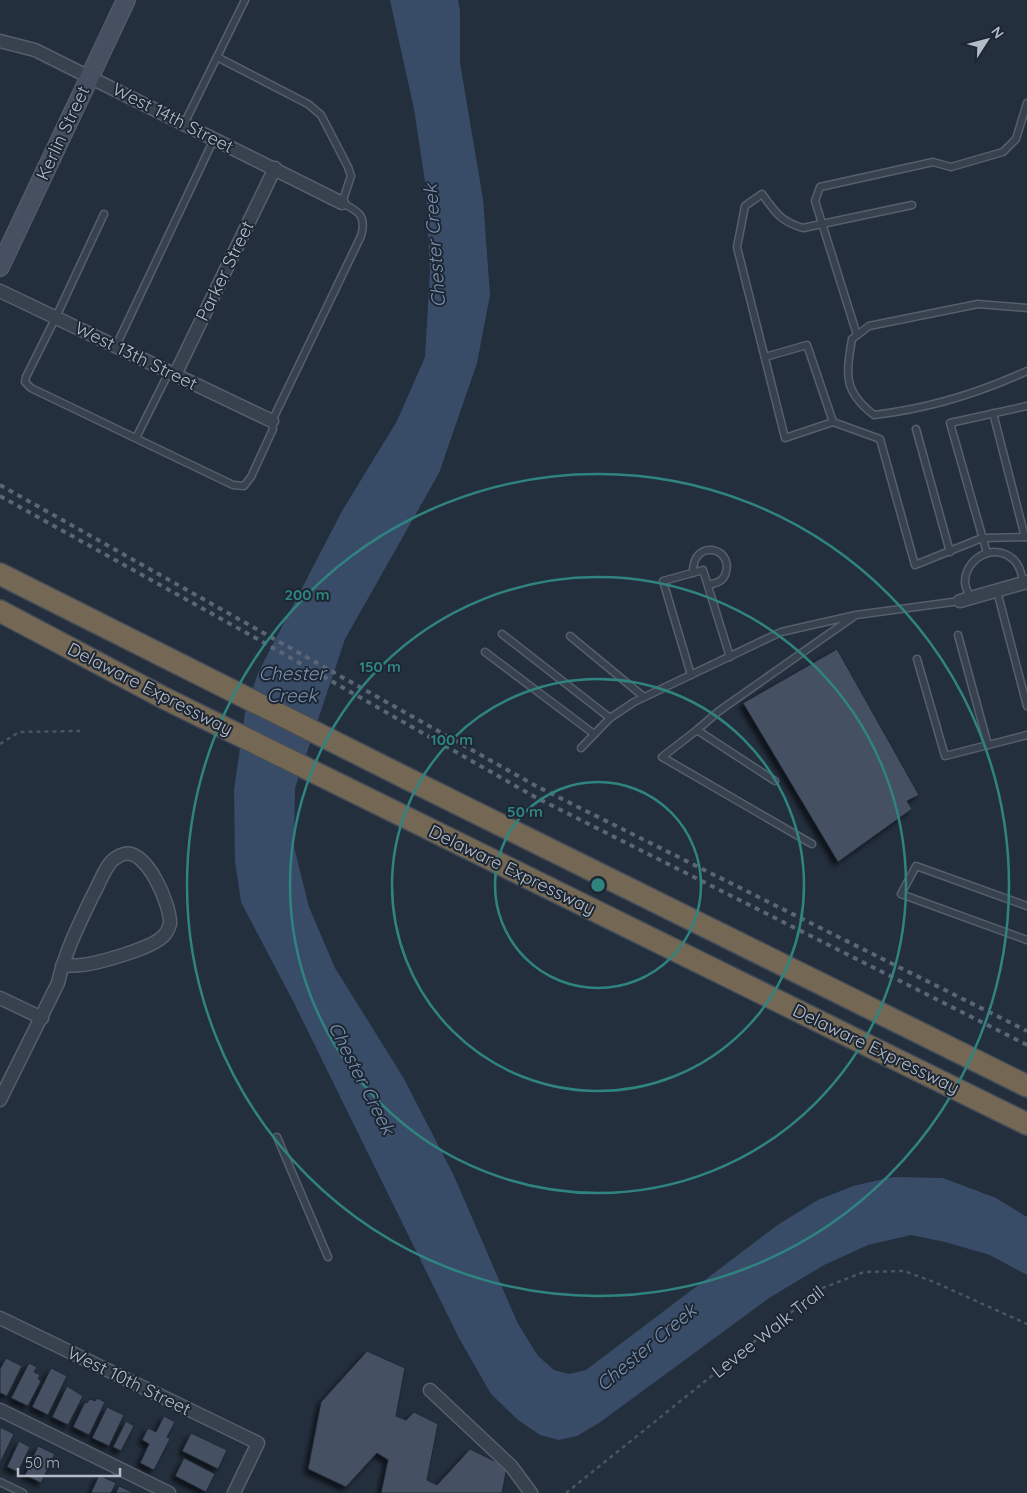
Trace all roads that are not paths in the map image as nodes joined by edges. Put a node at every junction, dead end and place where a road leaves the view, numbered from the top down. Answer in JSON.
{"nodes":[{"id":1,"x":244,"y":0,"type":"edge"},
{"id":2,"x":123,"y":2,"type":"edge"},
{"id":3,"x":0,"y":41,"type":"edge"},
{"id":4,"x":217,"y":57,"type":"junction"},
{"id":5,"x":90,"y":76,"type":"junction"},
{"id":6,"x":1027,"y":103,"type":"edge"},
{"id":7,"x":184,"y":124,"type":"junction"},
{"id":8,"x":214,"y":139,"type":"junction"},
{"id":9,"x":275,"y":168,"type":"junction"},
{"id":10,"x":342,"y":203,"type":"junction"},
{"id":11,"x":912,"y":205,"type":"dead end"},
{"id":12,"x":104,"y":214,"type":"dead end"},
{"id":13,"x":822,"y":225,"type":"junction"},
{"id":14,"x":0,"y":267,"type":"edge"},
{"id":15,"x":0,"y":291,"type":"edge"},
{"id":16,"x":1027,"y":308,"type":"edge"},
{"id":17,"x":56,"y":318,"type":"junction"},
{"id":18,"x":857,"y":335,"type":"junction"},
{"id":19,"x":116,"y":346,"type":"junction"},
{"id":20,"x":765,"y":357,"type":"junction"},
{"id":21,"x":1027,"y":371,"type":"edge"},
{"id":22,"x":172,"y":373,"type":"junction"},
{"id":23,"x":1027,"y":406,"type":"edge"},
{"id":24,"x":993,"y":413,"type":"junction"},
{"id":25,"x":272,"y":421,"type":"junction"},
{"id":26,"x":833,"y":422,"type":"junction"},
{"id":27,"x":916,"y":429,"type":"dead end"},
{"id":28,"x":136,"y":438,"type":"junction"},
{"id":29,"x":1026,"y":537,"type":"edge"},
{"id":30,"x":982,"y":538,"type":"junction"},
{"id":31,"x":950,"y":552,"type":"junction"},
{"id":32,"x":987,"y":553,"type":"junction"},
{"id":33,"x":693,"y":572,"type":"junction"},
{"id":34,"x":0,"y":574,"type":"edge"},
{"id":35,"x":1025,"y":582,"type":"edge"},
{"id":36,"x":708,"y":584,"type":"junction"},
{"id":37,"x":997,"y":591,"type":"junction"},
{"id":38,"x":965,"y":599,"type":"junction"},
{"id":39,"x":0,"y":611,"type":"edge"},
{"id":40,"x":856,"y":615,"type":"junction"},
{"id":41,"x":502,"y":634,"type":"dead end"},
{"id":42,"x":958,"y":635,"type":"dead end"},
{"id":43,"x":570,"y":636,"type":"dead end"},
{"id":44,"x":486,"y":652,"type":"dead end"},
{"id":45,"x":730,"y":656,"type":"junction"},
{"id":46,"x":917,"y":658,"type":"dead end"},
{"id":47,"x":691,"y":675,"type":"junction"},
{"id":48,"x":644,"y":697,"type":"junction"},
{"id":49,"x":1027,"y":706,"type":"edge"},
{"id":50,"x":610,"y":718,"type":"junction"},
{"id":51,"x":697,"y":730,"type":"junction"},
{"id":52,"x":594,"y":734,"type":"junction"},
{"id":53,"x":1027,"y":735,"type":"edge"},
{"id":54,"x":988,"y":745,"type":"junction"},
{"id":55,"x":581,"y":748,"type":"dead end"},
{"id":56,"x":775,"y":781,"type":"dead end"},
{"id":57,"x":812,"y":844,"type":"dead end"},
{"id":58,"x":1027,"y":906,"type":"edge"},
{"id":59,"x":1027,"y":940,"type":"edge"},
{"id":60,"x":62,"y":966,"type":"junction"},
{"id":61,"x":0,"y":998,"type":"edge"},
{"id":62,"x":42,"y":1018,"type":"junction"},
{"id":63,"x":1027,"y":1086,"type":"edge"},
{"id":64,"x":0,"y":1100,"type":"edge"},
{"id":65,"x":1027,"y":1124,"type":"edge"},
{"id":66,"x":277,"y":1138,"type":"dead end"},
{"id":67,"x":328,"y":1257,"type":"dead end"},
{"id":68,"x":0,"y":1318,"type":"edge"},
{"id":69,"x":430,"y":1390,"type":"dead end"},
{"id":70,"x":0,"y":1410,"type":"edge"},
{"id":71,"x":0,"y":1482,"type":"edge"},
{"id":72,"x":23,"y":1493,"type":"edge"},
{"id":73,"x":169,"y":1493,"type":"edge"},
{"id":74,"x":234,"y":1493,"type":"edge"},
{"id":75,"x":531,"y":1493,"type":"edge"}],
"edges":[{"from":1,"to":4,"type":"lane"},
{"from":2,"to":5,"type":"main road","name":"Kerlin Street"},
{"from":3,"to":5,"type":"street","name":"West 14th Street"},
{"from":4,"to":7,"type":"lane"},
{"from":4,"to":10,"type":"lane"},
{"from":5,"to":7,"type":"street","name":"West 14th Street"},
{"from":5,"to":14,"type":"main road","name":"Kerlin Street"},
{"from":6,"to":13,"type":"lane"},
{"from":7,"to":8,"type":"street","name":"West 14th Street"},
{"from":8,"to":9,"type":"street","name":"West 14th Street"},
{"from":8,"to":19,"type":"lane"},
{"from":9,"to":10,"type":"street","name":"West 14th Street"},
{"from":9,"to":22,"type":"street","name":"Parker Street"},
{"from":10,"to":25,"type":"lane"},
{"from":11,"to":13,"type":"lane"},
{"from":12,"to":17,"type":"lane"},
{"from":13,"to":18,"type":"lane"},
{"from":13,"to":20,"type":"lane"},
{"from":15,"to":17,"type":"street","name":"West 13th Street"},
{"from":16,"to":18,"type":"lane"},
{"from":17,"to":19,"type":"street","name":"West 13th Street"},
{"from":17,"to":28,"type":"lane"},
{"from":18,"to":21,"type":"lane"},
{"from":19,"to":22,"type":"street","name":"West 13th Street"},
{"from":20,"to":26,"type":"lane"},
{"from":20,"to":26,"type":"lane"},
{"from":22,"to":25,"type":"street","name":"West 13th Street"},
{"from":22,"to":28,"type":"lane"},
{"from":23,"to":24,"type":"lane"},
{"from":24,"to":29,"type":"lane"},
{"from":24,"to":30,"type":"lane"},
{"from":25,"to":28,"type":"lane"},
{"from":26,"to":31,"type":"lane"},
{"from":27,"to":31,"type":"lane"},
{"from":29,"to":30,"type":"lane"},
{"from":30,"to":31,"type":"lane"},
{"from":30,"to":32,"type":"lane"},
{"from":32,"to":35,"type":"lane"},
{"from":32,"to":38,"type":"lane"},
{"from":33,"to":36,"type":"lane"},
{"from":33,"to":36,"type":"lane"},
{"from":33,"to":47,"type":"lane"},
{"from":34,"to":63,"type":"highway","name":"Delaware Expressway"},
{"from":35,"to":37,"type":"street"},
{"from":36,"to":45,"type":"lane"},
{"from":37,"to":38,"type":"street"},
{"from":37,"to":49,"type":"lane"},
{"from":38,"to":40,"type":"lane"},
{"from":39,"to":65,"type":"highway","name":"Delaware Expressway"},
{"from":40,"to":45,"type":"lane"},
{"from":40,"to":51,"type":"lane"},
{"from":41,"to":50,"type":"lane"},
{"from":42,"to":54,"type":"lane"},
{"from":43,"to":48,"type":"lane"},
{"from":44,"to":52,"type":"lane"},
{"from":45,"to":47,"type":"lane"},
{"from":46,"to":54,"type":"lane"},
{"from":47,"to":48,"type":"lane"},
{"from":48,"to":50,"type":"lane"},
{"from":50,"to":52,"type":"lane"},
{"from":51,"to":56,"type":"lane"},
{"from":51,"to":57,"type":"lane"},
{"from":52,"to":55,"type":"lane"},
{"from":53,"to":54,"type":"lane"},
{"from":58,"to":59,"type":"lane"},
{"from":60,"to":60,"type":"street"},
{"from":60,"to":62,"type":"street"},
{"from":61,"to":62,"type":"street"},
{"from":62,"to":64,"type":"street"},
{"from":66,"to":67,"type":"lane"},
{"from":68,"to":74,"type":"street","name":"West 10th Street"},
{"from":69,"to":75,"type":"street"},
{"from":70,"to":73,"type":"street"},
{"from":71,"to":72,"type":"lane"}]}
